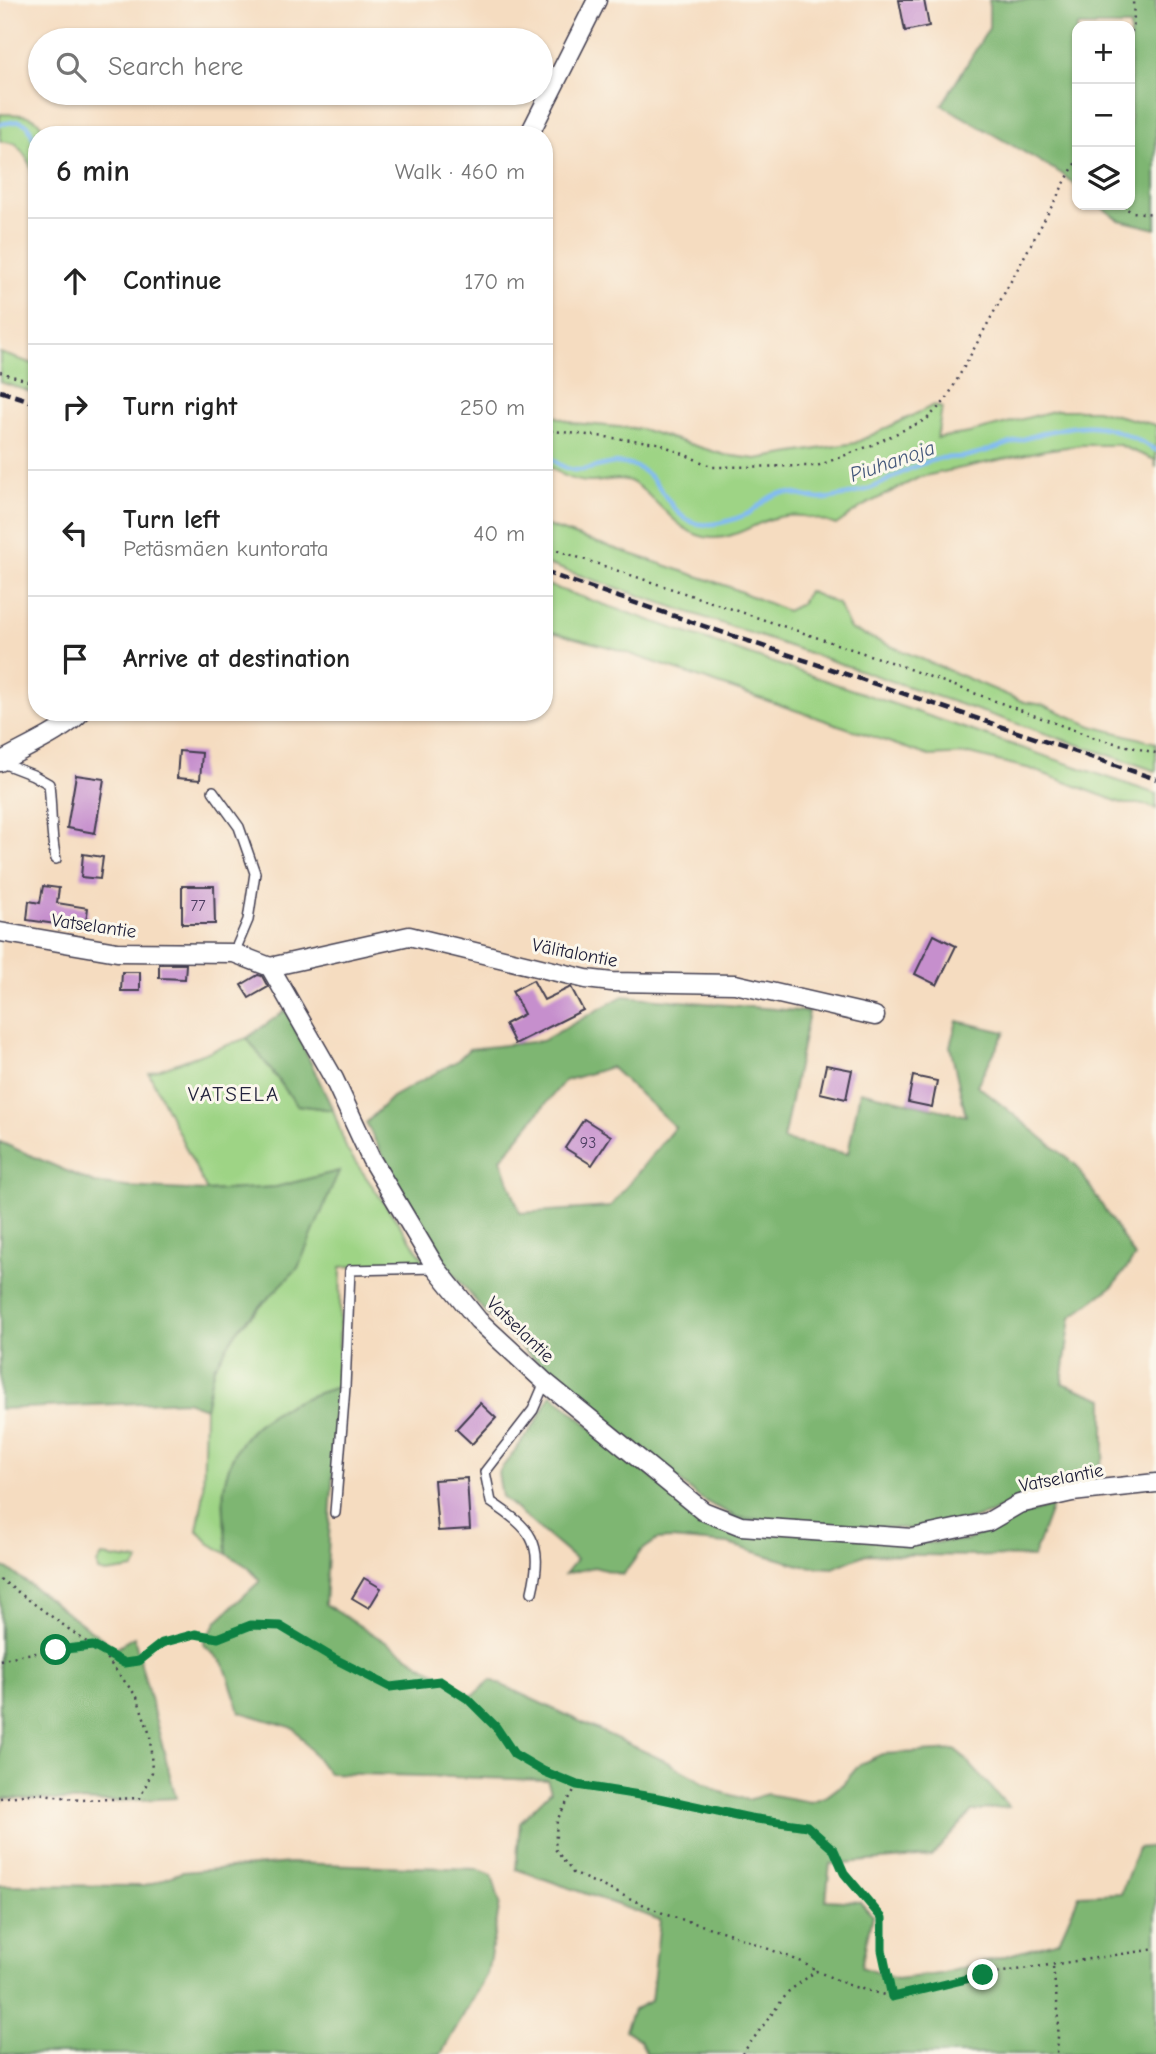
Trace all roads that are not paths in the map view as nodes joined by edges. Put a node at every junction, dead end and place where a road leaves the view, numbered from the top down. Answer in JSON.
{"nodes":[{"id":1,"x":597,"y":0,"type":"edge"},
{"id":2,"x":553,"y":87,"type":"edge"},
{"id":3,"x":544,"y":105,"type":"edge"},
{"id":4,"x":534,"y":126,"type":"edge"},
{"id":5,"x":71,"y":721,"type":"edge"},
{"id":6,"x":0,"y":762,"type":"edge"},
{"id":7,"x":213,"y":791,"type":"dead end"},
{"id":8,"x":56,"y":859,"type":"dead end"},
{"id":9,"x":0,"y":932,"type":"edge"},
{"id":10,"x":234,"y":953,"type":"junction"},
{"id":11,"x":270,"y":967,"type":"junction"},
{"id":12,"x":875,"y":1016,"type":"dead end"},
{"id":13,"x":436,"y":1268,"type":"junction"},
{"id":14,"x":545,"y":1382,"type":"junction"},
{"id":15,"x":1156,"y":1483,"type":"edge"},
{"id":16,"x":335,"y":1513,"type":"dead end"},
{"id":17,"x":532,"y":1592,"type":"dead end"}],
"edges":[{"from":1,"to":2,"type":"street"},
{"from":3,"to":4,"type":"street"},
{"from":5,"to":6,"type":"street"},
{"from":6,"to":8,"type":"lane"},
{"from":7,"to":10,"type":"lane"},
{"from":9,"to":10,"type":"street","name":"Vatselantie"},
{"from":10,"to":11,"type":"street","name":"Vatselantie"},
{"from":11,"to":12,"type":"street","name":"Välitalontie"},
{"from":11,"to":13,"type":"street","name":"Vatselantie"},
{"from":13,"to":14,"type":"street","name":"Vatselantie"},
{"from":13,"to":16,"type":"lane"},
{"from":14,"to":15,"type":"street","name":"Vatselantie"},
{"from":14,"to":17,"type":"lane"}]}
